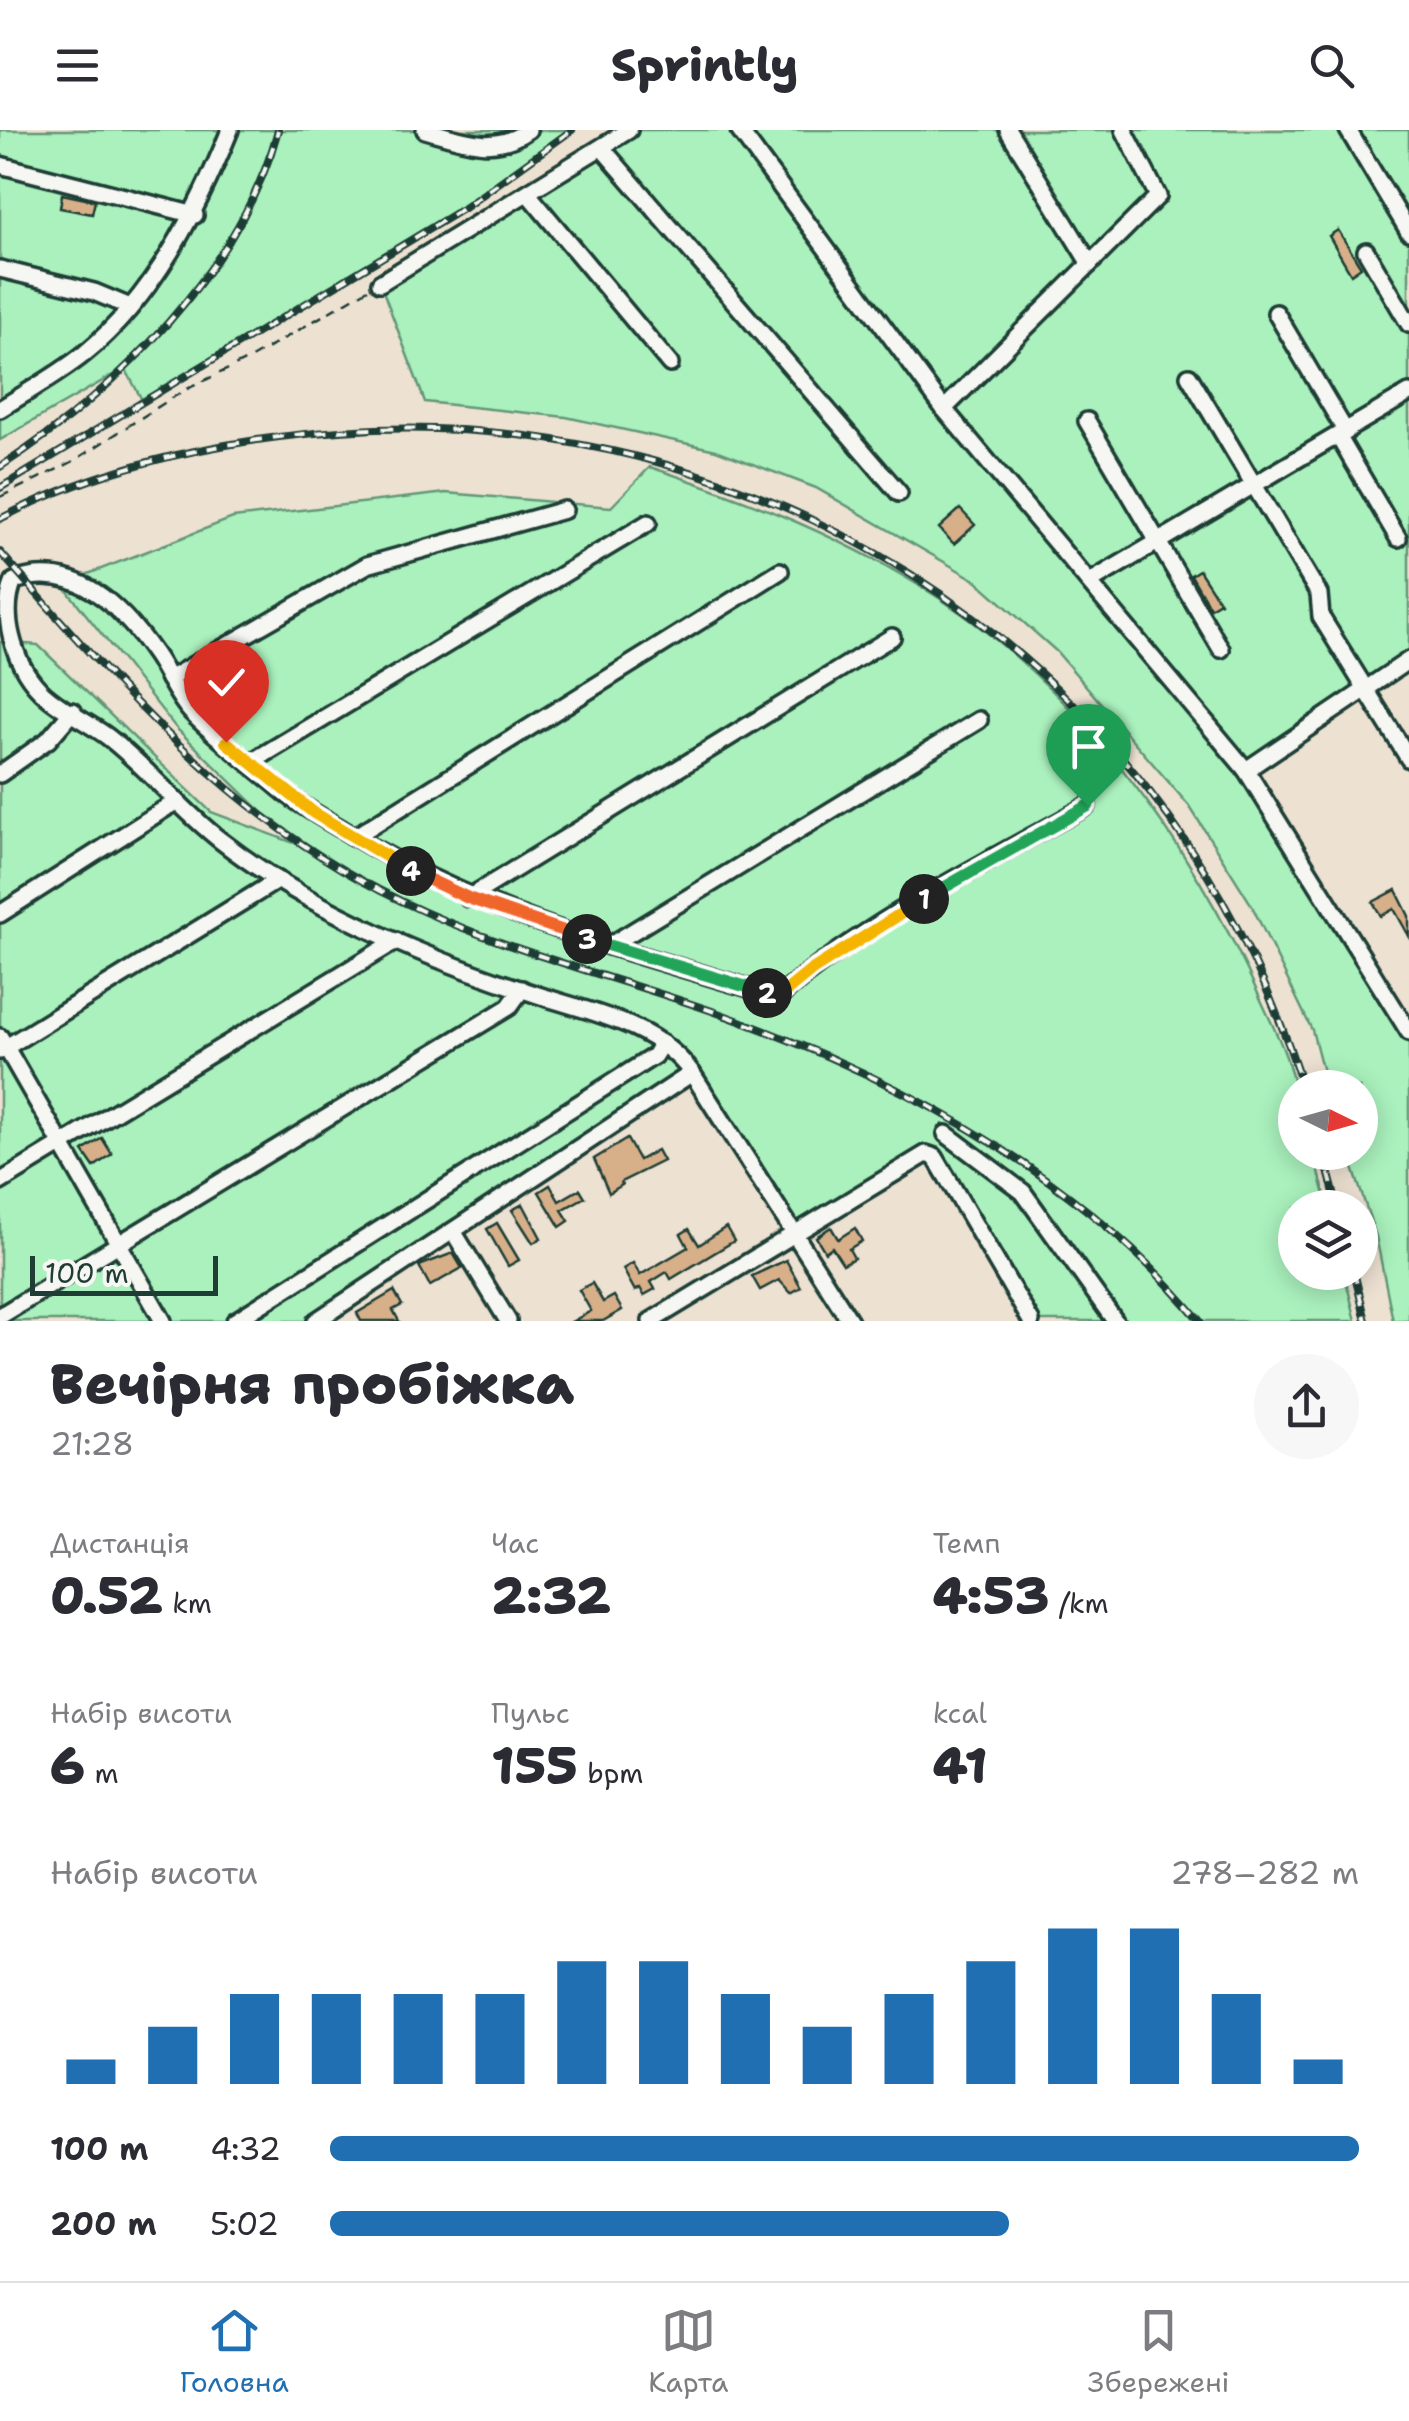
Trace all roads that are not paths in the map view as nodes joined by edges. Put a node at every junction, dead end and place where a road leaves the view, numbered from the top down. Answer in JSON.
{"nodes":[{"id":1,"x":230,"y":130,"type":"edge"},
{"id":2,"x":528,"y":130,"type":"edge"},
{"id":3,"x":629,"y":130,"type":"edge"},
{"id":4,"x":738,"y":130,"type":"edge"},
{"id":5,"x":1008,"y":130,"type":"edge"},
{"id":6,"x":1124,"y":130,"type":"edge"},
{"id":7,"x":1348,"y":130,"type":"edge"},
{"id":8,"x":430,"y":131,"type":"edge"},
{"id":9,"x":602,"y":148,"type":"junction"},
{"id":10,"x":0,"y":165,"type":"edge"},
{"id":11,"x":530,"y":195,"type":"junction"},
{"id":12,"x":196,"y":214,"type":"junction"},
{"id":13,"x":1409,"y":232,"type":"edge"},
{"id":14,"x":1366,"y":251,"type":"dead end"},
{"id":15,"x":1090,"y":264,"type":"junction"},
{"id":16,"x":0,"y":269,"type":"edge"},
{"id":17,"x":380,"y":283,"type":"road end"},
{"id":18,"x":130,"y":307,"type":"junction"},
{"id":19,"x":1276,"y":312,"type":"dead end"},
{"id":20,"x":1409,"y":324,"type":"edge"},
{"id":21,"x":670,"y":364,"type":"dead end"},
{"id":22,"x":1189,"y":376,"type":"dead end"},
{"id":23,"x":1409,"y":393,"type":"edge"},
{"id":24,"x":0,"y":409,"type":"edge"},
{"id":25,"x":944,"y":409,"type":"junction"},
{"id":26,"x":1087,"y":421,"type":"dead end"},
{"id":27,"x":1342,"y":434,"type":"junction"},
{"id":28,"x":1257,"y":486,"type":"junction"},
{"id":29,"x":899,"y":494,"type":"dead end"},
{"id":30,"x":564,"y":510,"type":"dead end"},
{"id":31,"x":648,"y":523,"type":"dead end"},
{"id":32,"x":1398,"y":538,"type":"dead end"},
{"id":33,"x":1158,"y":542,"type":"junction"},
{"id":34,"x":780,"y":570,"type":"dead end"},
{"id":35,"x":1090,"y":582,"type":"junction"},
{"id":36,"x":892,"y":637,"type":"dead end"},
{"id":37,"x":1221,"y":649,"type":"dead end"},
{"id":38,"x":1409,"y":660,"type":"edge"},
{"id":39,"x":169,"y":680,"type":"junction"},
{"id":40,"x":1364,"y":689,"type":"junction"},
{"id":41,"x":73,"y":710,"type":"junction"},
{"id":42,"x":979,"y":720,"type":"dead end"},
{"id":43,"x":1409,"y":759,"type":"edge"},
{"id":44,"x":252,"y":761,"type":"junction"},
{"id":45,"x":1246,"y":770,"type":"junction"},
{"id":46,"x":0,"y":774,"type":"edge"},
{"id":47,"x":178,"y":801,"type":"junction"},
{"id":48,"x":1088,"y":806,"type":"dead end"},
{"id":49,"x":354,"y":836,"type":"junction"},
{"id":50,"x":278,"y":880,"type":"junction"},
{"id":51,"x":468,"y":898,"type":"junction"},
{"id":52,"x":0,"y":914,"type":"edge"},
{"id":53,"x":396,"y":941,"type":"junction"},
{"id":54,"x":609,"y":946,"type":"junction"},
{"id":55,"x":522,"y":990,"type":"junction"},
{"id":56,"x":1409,"y":1032,"type":"edge"},
{"id":57,"x":662,"y":1043,"type":"junction"},
{"id":58,"x":2,"y":1045,"type":"edge"},
{"id":59,"x":692,"y":1073,"type":"junction"},
{"id":60,"x":946,"y":1134,"type":"dead end"},
{"id":61,"x":61,"y":1144,"type":"junction"},
{"id":62,"x":0,"y":1182,"type":"edge"},
{"id":63,"x":453,"y":1231,"type":"junction"},
{"id":64,"x":798,"y":1234,"type":"junction"},
{"id":65,"x":118,"y":1243,"type":"junction"},
{"id":66,"x":674,"y":1315,"type":"edge"},
{"id":67,"x":0,"y":1316,"type":"edge"},
{"id":68,"x":163,"y":1321,"type":"edge"},
{"id":69,"x":236,"y":1321,"type":"edge"},
{"id":70,"x":316,"y":1321,"type":"edge"},
{"id":71,"x":508,"y":1321,"type":"edge"},
{"id":72,"x":651,"y":1321,"type":"edge"},
{"id":73,"x":850,"y":1321,"type":"edge"},
{"id":74,"x":1031,"y":1321,"type":"edge"},
{"id":75,"x":1115,"y":1321,"type":"edge"}],
"edges":[{"from":1,"to":12,"type":"street"},
{"from":2,"to":8,"type":"street"},
{"from":3,"to":9,"type":"street"},
{"from":4,"to":25,"type":"street"},
{"from":5,"to":15,"type":"street"},
{"from":6,"to":15,"type":"street"},
{"from":7,"to":13,"type":"street"},
{"from":9,"to":11,"type":"street"},
{"from":9,"to":29,"type":"street"},
{"from":10,"to":12,"type":"street"},
{"from":11,"to":17,"type":"street"},
{"from":11,"to":21,"type":"street"},
{"from":12,"to":18,"type":"street"},
{"from":14,"to":20,"type":"street"},
{"from":15,"to":25,"type":"street"},
{"from":16,"to":18,"type":"street"},
{"from":18,"to":24,"type":"street"},
{"from":19,"to":27,"type":"street"},
{"from":22,"to":28,"type":"street"},
{"from":23,"to":27,"type":"street"},
{"from":25,"to":35,"type":"street"},
{"from":26,"to":33,"type":"street"},
{"from":27,"to":28,"type":"street"},
{"from":27,"to":32,"type":"street"},
{"from":28,"to":33,"type":"street"},
{"from":28,"to":40,"type":"street"},
{"from":30,"to":39,"type":"street"},
{"from":31,"to":44,"type":"street"},
{"from":33,"to":35,"type":"street"},
{"from":33,"to":37,"type":"street"},
{"from":34,"to":49,"type":"street"},
{"from":35,"to":45,"type":"street"},
{"from":36,"to":51,"type":"street"},
{"from":38,"to":40,"type":"street"},
{"from":39,"to":41,"type":"street"},
{"from":39,"to":44,"type":"street"},
{"from":40,"to":43,"type":"street"},
{"from":40,"to":45,"type":"street"},
{"from":41,"to":46,"type":"street"},
{"from":41,"to":47,"type":"street"},
{"from":42,"to":54,"type":"street"},
{"from":44,"to":49,"type":"street"},
{"from":45,"to":56,"type":"street"},
{"from":47,"to":50,"type":"street"},
{"from":47,"to":52,"type":"street"},
{"from":48,"to":54,"type":"street"},
{"from":49,"to":51,"type":"street"},
{"from":50,"to":53,"type":"street"},
{"from":50,"to":58,"type":"street"},
{"from":51,"to":54,"type":"street"},
{"from":53,"to":55,"type":"street"},
{"from":53,"to":61,"type":"street"},
{"from":55,"to":57,"type":"street"},
{"from":55,"to":65,"type":"street"},
{"from":57,"to":59,"type":"street"},
{"from":57,"to":69,"type":"street"},
{"from":58,"to":61,"type":"street"},
{"from":59,"to":63,"type":"street"},
{"from":59,"to":64,"type":"street"},
{"from":60,"to":75,"type":"street"},
{"from":61,"to":62,"type":"street"},
{"from":61,"to":65,"type":"street"},
{"from":63,"to":70,"type":"street"},
{"from":63,"to":71,"type":"street"},
{"from":64,"to":66,"type":"street"},
{"from":64,"to":73,"type":"street"},
{"from":64,"to":74,"type":"street"},
{"from":65,"to":67,"type":"street"},
{"from":65,"to":68,"type":"street"},
{"from":66,"to":72,"type":"street"}]}
